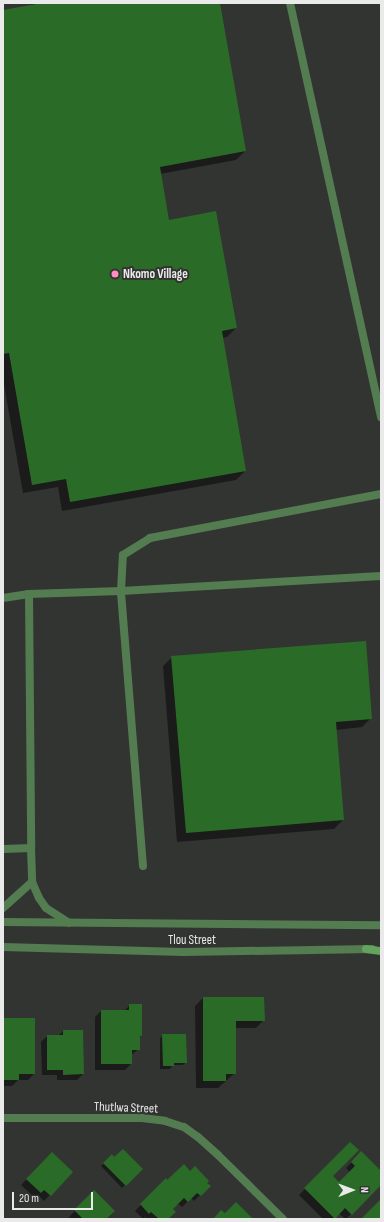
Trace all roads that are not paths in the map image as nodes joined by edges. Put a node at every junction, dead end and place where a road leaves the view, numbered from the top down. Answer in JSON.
{"nodes":[{"id":1,"x":290,"y":3,"type":"edge"},
{"id":2,"x":381,"y":417,"type":"edge"},
{"id":3,"x":381,"y":494,"type":"edge"},
{"id":4,"x":381,"y":576,"type":"edge"},
{"id":5,"x":122,"y":591,"type":"junction"},
{"id":6,"x":29,"y":594,"type":"junction"},
{"id":7,"x":3,"y":598,"type":"edge"},
{"id":8,"x":30,"y":848,"type":"junction"},
{"id":9,"x":3,"y":849,"type":"edge"},
{"id":10,"x":142,"y":866,"type":"dead end"},
{"id":11,"x":32,"y":882,"type":"junction"},
{"id":12,"x":3,"y":908,"type":"edge"},
{"id":13,"x":3,"y":922,"type":"edge"},
{"id":14,"x":69,"y":923,"type":"junction"},
{"id":15,"x":381,"y":925,"type":"edge"},
{"id":16,"x":3,"y":947,"type":"edge"},
{"id":17,"x":366,"y":949,"type":"joint"},
{"id":18,"x":381,"y":950,"type":"edge"},
{"id":19,"x":3,"y":1118,"type":"edge"},
{"id":20,"x":283,"y":1219,"type":"edge"}],
"edges":[{"from":1,"to":2,"type":"street"},
{"from":3,"to":5,"type":"street"},
{"from":4,"to":5,"type":"street"},
{"from":5,"to":6,"type":"street"},
{"from":5,"to":10,"type":"street"},
{"from":6,"to":7,"type":"street"},
{"from":6,"to":8,"type":"street"},
{"from":8,"to":9,"type":"street"},
{"from":8,"to":11,"type":"street"},
{"from":11,"to":12,"type":"street"},
{"from":11,"to":14,"type":"street"},
{"from":13,"to":14,"type":"street","name":"Tlou Street"},
{"from":14,"to":15,"type":"street","name":"Tlou Street"},
{"from":16,"to":17,"type":"street","name":"Tlou Street"},
{"from":17,"to":18,"type":"main road"},
{"from":19,"to":20,"type":"street","name":"Thutlwa Street"}]}
